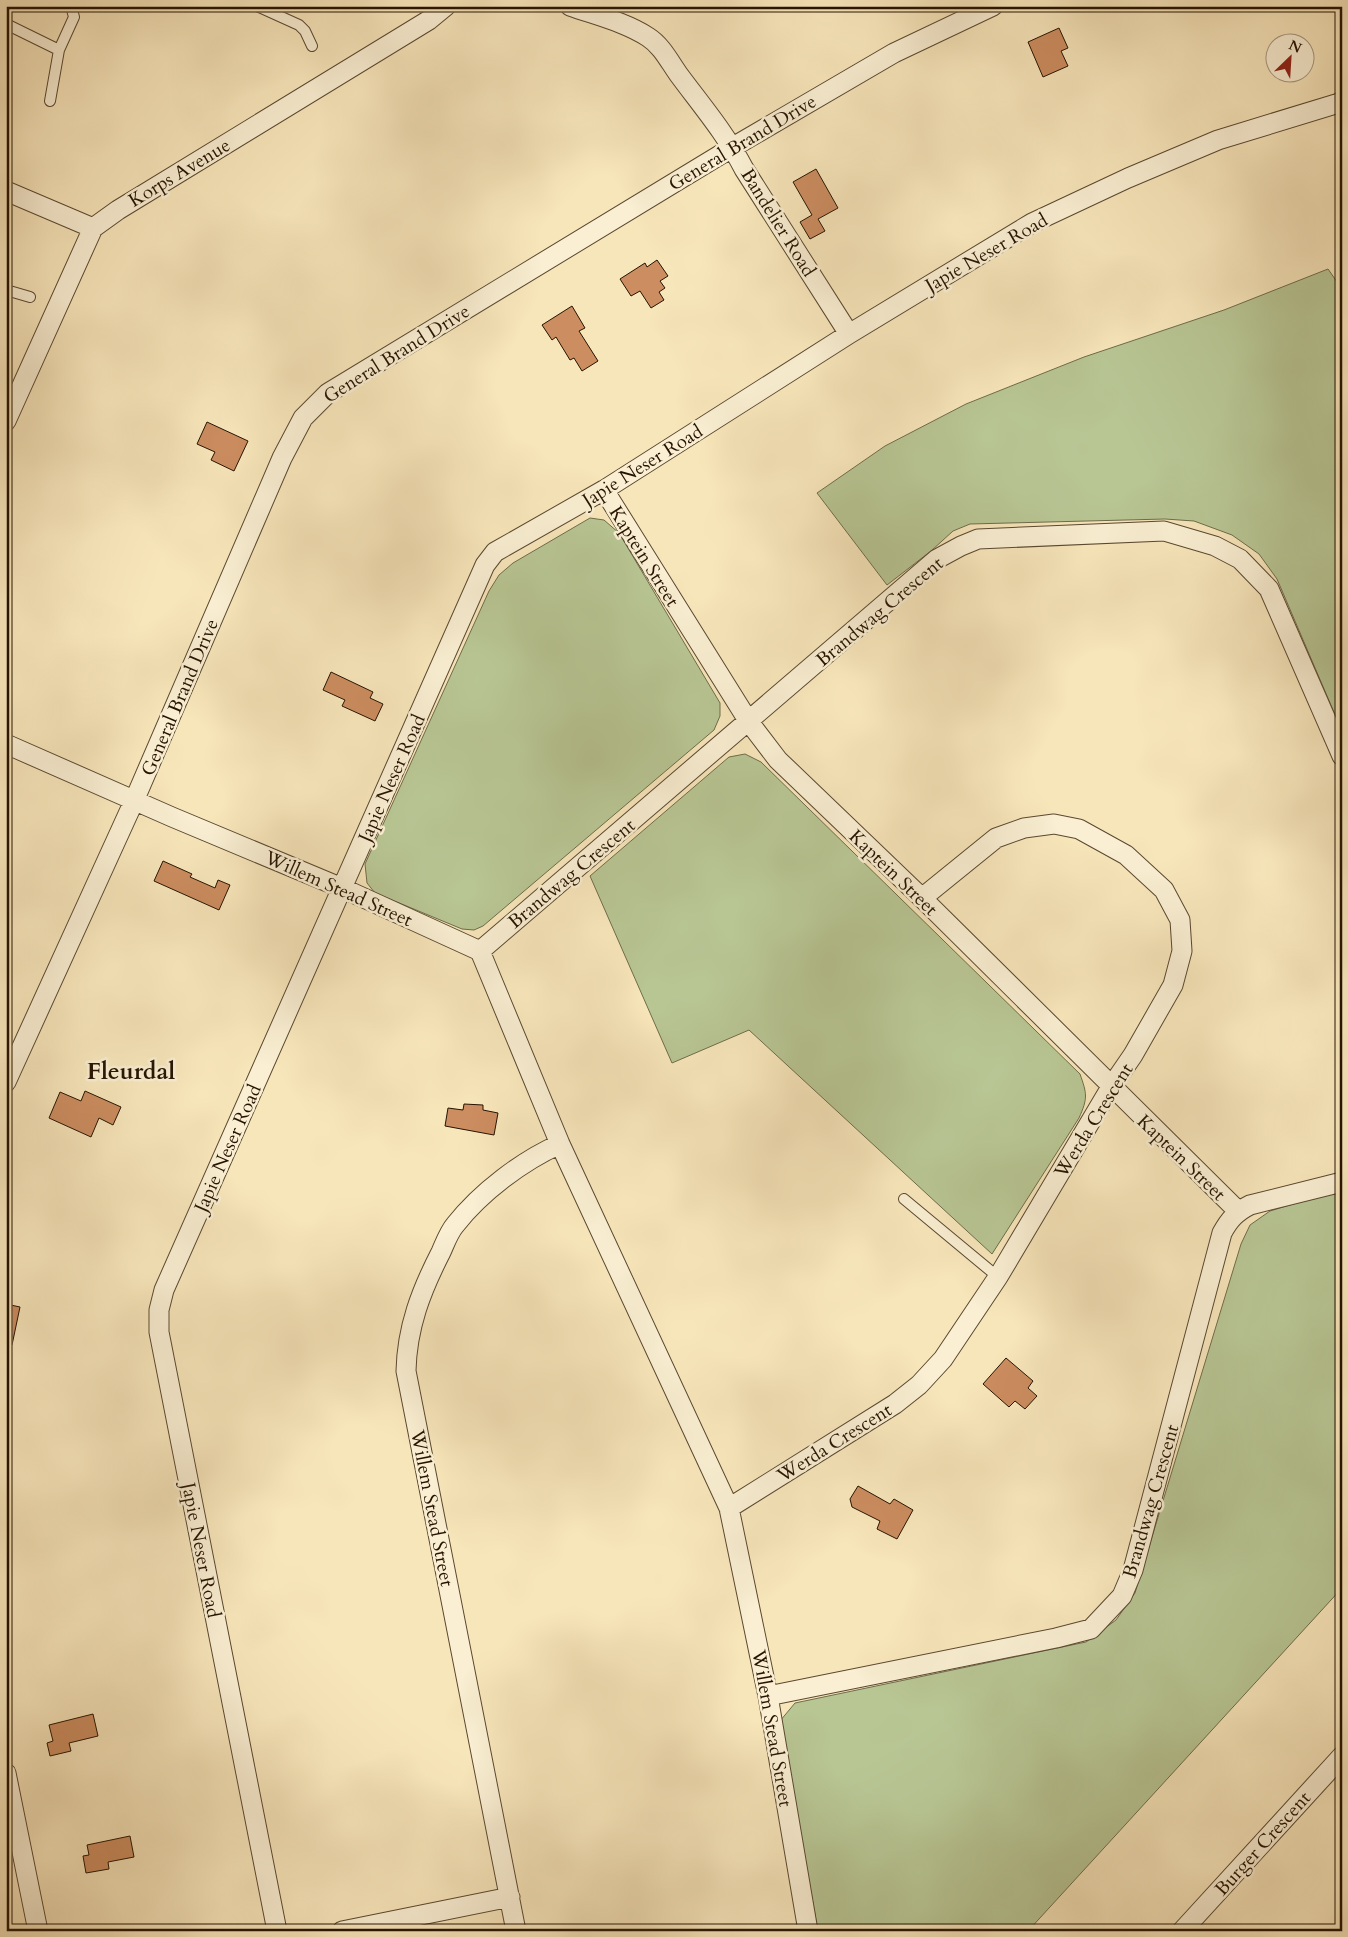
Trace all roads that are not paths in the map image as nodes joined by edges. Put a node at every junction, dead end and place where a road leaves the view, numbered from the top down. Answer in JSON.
{"nodes":[{"id":1,"x":72,"y":6,"type":"edge"},
{"id":2,"x":257,"y":6,"type":"edge"},
{"id":3,"x":446,"y":6,"type":"edge"},
{"id":4,"x":570,"y":6,"type":"edge"},
{"id":5,"x":994,"y":6,"type":"edge"},
{"id":6,"x":7,"y":27,"type":"edge"},
{"id":7,"x":312,"y":46,"type":"dead end"},
{"id":8,"x":58,"y":50,"type":"junction"},
{"id":9,"x":50,"y":101,"type":"dead end"},
{"id":10,"x":1341,"y":104,"type":"edge"},
{"id":11,"x":733,"y":146,"type":"junction"},
{"id":12,"x":6,"y":191,"type":"edge"},
{"id":13,"x":93,"y":228,"type":"junction"},
{"id":14,"x":6,"y":290,"type":"edge"},
{"id":15,"x":30,"y":297,"type":"dead end"},
{"id":16,"x":849,"y":334,"type":"junction"},
{"id":17,"x":15,"y":382,"type":"edge"},
{"id":18,"x":6,"y":421,"type":"edge"},
{"id":19,"x":604,"y":490,"type":"junction"},
{"id":20,"x":749,"y":722,"type":"junction"},
{"id":21,"x":6,"y":744,"type":"edge"},
{"id":22,"x":1342,"y":756,"type":"edge"},
{"id":23,"x":134,"y":801,"type":"junction"},
{"id":24,"x":342,"y":888,"type":"junction"},
{"id":25,"x":922,"y":898,"type":"junction"},
{"id":26,"x":480,"y":951,"type":"junction"},
{"id":27,"x":6,"y":1082,"type":"edge"},
{"id":28,"x":1111,"y":1087,"type":"junction"},
{"id":29,"x":560,"y":1144,"type":"junction"},
{"id":30,"x":1342,"y":1182,"type":"edge"},
{"id":31,"x":904,"y":1199,"type":"dead end"},
{"id":32,"x":1238,"y":1211,"type":"junction"},
{"id":33,"x":998,"y":1277,"type":"junction"},
{"id":34,"x":729,"y":1508,"type":"junction"},
{"id":35,"x":768,"y":1696,"type":"junction"},
{"id":36,"x":1342,"y":1756,"type":"edge"},
{"id":37,"x":6,"y":1774,"type":"edge"},
{"id":38,"x":510,"y":1897,"type":"junction"},
{"id":39,"x":38,"y":1931,"type":"edge"},
{"id":40,"x":277,"y":1931,"type":"edge"},
{"id":41,"x":342,"y":1931,"type":"edge"},
{"id":42,"x":516,"y":1931,"type":"edge"},
{"id":43,"x":808,"y":1931,"type":"edge"},
{"id":44,"x":1182,"y":1931,"type":"edge"}],
"edges":[{"from":1,"to":8,"type":"lane"},
{"from":2,"to":7,"type":"lane"},
{"from":3,"to":13,"type":"street","name":"Korps Avenue"},
{"from":4,"to":11,"type":"street","name":"Bandelier Road"},
{"from":5,"to":11,"type":"street","name":"General Brand Drive"},
{"from":6,"to":8,"type":"lane"},
{"from":8,"to":9,"type":"lane"},
{"from":10,"to":16,"type":"street","name":"Japie Neser Road"},
{"from":11,"to":16,"type":"street","name":"Bandelier Road"},
{"from":11,"to":23,"type":"street","name":"General Brand Drive"},
{"from":12,"to":13,"type":"street"},
{"from":13,"to":17,"type":"street","name":"Korps Avenue"},
{"from":14,"to":15,"type":"lane"},
{"from":16,"to":19,"type":"street","name":"Japie Neser Road"},
{"from":17,"to":18,"type":"street","name":"Korps Avenue"},
{"from":19,"to":20,"type":"street","name":"Kaptein Street"},
{"from":19,"to":24,"type":"street","name":"Japie Neser Road"},
{"from":20,"to":22,"type":"street","name":"Brandwag Crescent"},
{"from":20,"to":25,"type":"street","name":"Kaptein Street"},
{"from":20,"to":26,"type":"street","name":"Brandwag Crescent"},
{"from":21,"to":23,"type":"street","name":"Willem Stead Street"},
{"from":23,"to":24,"type":"street","name":"Willem Stead Street"},
{"from":23,"to":27,"type":"street","name":"General Brand Drive"},
{"from":24,"to":26,"type":"street","name":"Willem Stead Street"},
{"from":24,"to":40,"type":"street","name":"Japie Neser Road"},
{"from":25,"to":28,"type":"street","name":"Kaptein Street"},
{"from":25,"to":28,"type":"street","name":"Werda Crescent"},
{"from":26,"to":29,"type":"street","name":"Willem Stead Street"},
{"from":28,"to":32,"type":"street","name":"Kaptein Street"},
{"from":28,"to":33,"type":"street","name":"Werda Crescent"},
{"from":29,"to":34,"type":"street","name":"Willem Stead Street"},
{"from":29,"to":38,"type":"street","name":"Willem Stead Street"},
{"from":30,"to":32,"type":"street"},
{"from":31,"to":33,"type":"lane"},
{"from":32,"to":35,"type":"street","name":"Brandwag Crescent"},
{"from":33,"to":34,"type":"street","name":"Werda Crescent"},
{"from":34,"to":35,"type":"street","name":"Willem Stead Street"},
{"from":35,"to":43,"type":"street","name":"Willem Stead Street"},
{"from":36,"to":44,"type":"street","name":"Burger Crescent"},
{"from":37,"to":39,"type":"street"},
{"from":38,"to":41,"type":"street"},
{"from":38,"to":42,"type":"street","name":"Willem Stead Street"}]}
